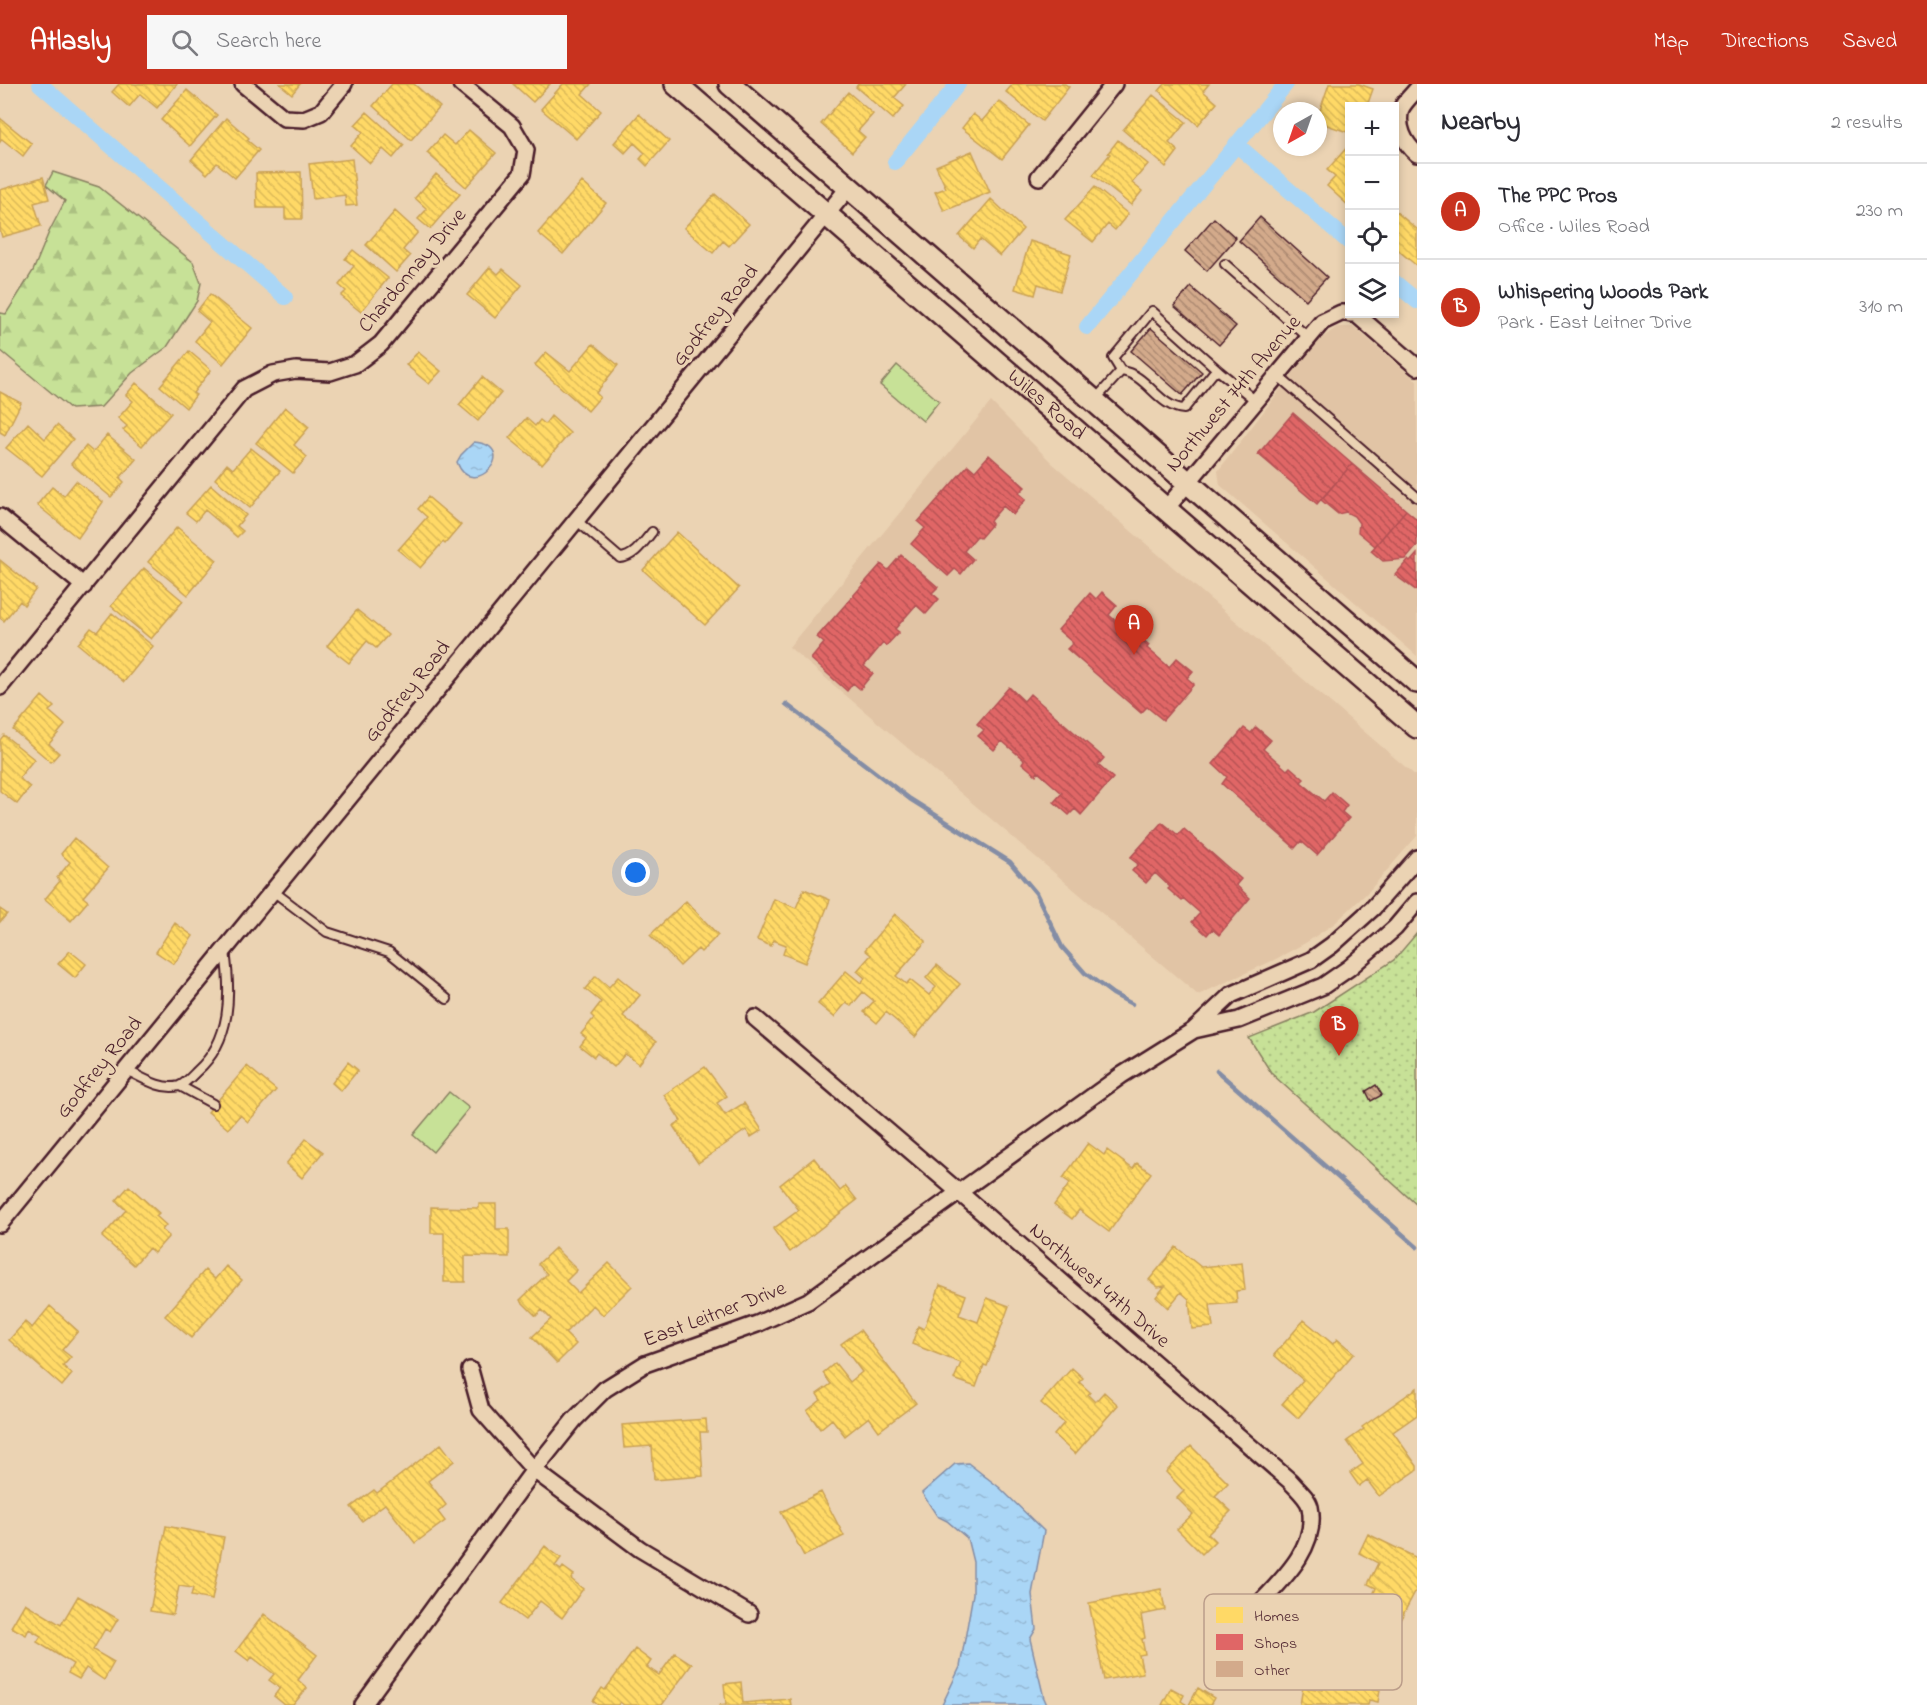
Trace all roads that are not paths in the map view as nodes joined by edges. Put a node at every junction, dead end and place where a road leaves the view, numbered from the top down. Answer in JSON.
{"nodes":[{"id":1,"x":243,"y":84,"type":"edge"},
{"id":2,"x":344,"y":84,"type":"edge"},
{"id":3,"x":461,"y":84,"type":"edge"},
{"id":4,"x":676,"y":84,"type":"edge"},
{"id":5,"x":730,"y":84,"type":"edge"},
{"id":6,"x":1114,"y":84,"type":"edge"},
{"id":7,"x":1417,"y":89,"type":"edge"},
{"id":8,"x":1417,"y":154,"type":"edge"},
{"id":9,"x":1039,"y":177,"type":"dead end"},
{"id":10,"x":849,"y":187,"type":"junction"},
{"id":11,"x":828,"y":214,"type":"junction"},
{"id":12,"x":1225,"y":264,"type":"dead end"},
{"id":13,"x":1345,"y":314,"type":"edge"},
{"id":14,"x":1361,"y":318,"type":"edge"},
{"id":15,"x":1309,"y":338,"type":"junction"},
{"id":16,"x":1417,"y":367,"type":"edge"},
{"id":17,"x":1121,"y":371,"type":"junction"},
{"id":18,"x":1219,"y":371,"type":"junction"},
{"id":19,"x":1277,"y":375,"type":"junction"},
{"id":20,"x":1094,"y":401,"type":"junction"},
{"id":21,"x":1256,"y":401,"type":"junction"},
{"id":22,"x":1189,"y":483,"type":"junction"},
{"id":23,"x":1417,"y":498,"type":"edge"},
{"id":24,"x":1165,"y":510,"type":"junction"},
{"id":25,"x":0,"y":517,"type":"edge"},
{"id":26,"x":576,"y":520,"type":"junction"},
{"id":27,"x":652,"y":532,"type":"dead end"},
{"id":28,"x":84,"y":586,"type":"junction"},
{"id":29,"x":1417,"y":682,"type":"edge"},
{"id":30,"x":0,"y":687,"type":"edge"},
{"id":31,"x":1417,"y":728,"type":"edge"},
{"id":32,"x":1417,"y":858,"type":"edge"},
{"id":33,"x":273,"y":891,"type":"junction"},
{"id":34,"x":1417,"y":902,"type":"edge"},
{"id":35,"x":1332,"y":945,"type":"junction"},
{"id":36,"x":225,"y":950,"type":"junction"},
{"id":37,"x":1348,"y":968,"type":"junction"},
{"id":38,"x":447,"y":999,"type":"dead end"},
{"id":39,"x":755,"y":1018,"type":"dead end"},
{"id":40,"x":1194,"y":1030,"type":"junction"},
{"id":41,"x":126,"y":1070,"type":"junction"},
{"id":42,"x":180,"y":1086,"type":"junction"},
{"id":43,"x":213,"y":1104,"type":"dead end"},
{"id":44,"x":960,"y":1193,"type":"junction"},
{"id":45,"x":0,"y":1224,"type":"edge"},
{"id":46,"x":470,"y":1370,"type":"dead end"},
{"id":47,"x":534,"y":1470,"type":"junction"},
{"id":48,"x":1267,"y":1594,"type":"edge"},
{"id":49,"x":749,"y":1614,"type":"dead end"},
{"id":50,"x":363,"y":1705,"type":"edge"}],
"edges":[{"from":1,"to":2,"type":"street"},
{"from":3,"to":28,"type":"street","name":"Chardonnay Drive"},
{"from":4,"to":11,"type":"main road","name":"Wiles Road"},
{"from":5,"to":10,"type":"main road","name":"Wiles Road"},
{"from":6,"to":9,"type":"street"},
{"from":7,"to":8,"type":"street"},
{"from":10,"to":11,"type":"street","name":"Godfrey Road"},
{"from":10,"to":20,"type":"main road","name":"Wiles Road"},
{"from":11,"to":24,"type":"main road","name":"Wiles Road"},
{"from":11,"to":26,"type":"street","name":"Godfrey Road"},
{"from":12,"to":15,"type":"lane"},
{"from":13,"to":15,"type":"street","name":"Northwest 74th Avenue"},
{"from":14,"to":16,"type":"street"},
{"from":15,"to":19,"type":"street","name":"Northwest 74th Avenue"},
{"from":17,"to":18,"type":"lane"},
{"from":17,"to":18,"type":"lane"},
{"from":17,"to":20,"type":"lane"},
{"from":18,"to":21,"type":"lane"},
{"from":19,"to":21,"type":"street","name":"Northwest 74th Avenue"},
{"from":19,"to":23,"type":"lane"},
{"from":20,"to":22,"type":"main road","name":"Wiles Road"},
{"from":21,"to":22,"type":"street","name":"Northwest 74th Avenue"},
{"from":22,"to":24,"type":"street","name":"Northwest 74th Avenue"},
{"from":22,"to":29,"type":"main road","name":"Wiles Road"},
{"from":24,"to":31,"type":"main road","name":"Wiles Road"},
{"from":25,"to":28,"type":"street"},
{"from":26,"to":27,"type":"lane"},
{"from":26,"to":33,"type":"street","name":"Godfrey Road"},
{"from":28,"to":30,"type":"street","name":"Chardonnay Drive"},
{"from":32,"to":35,"type":"street","name":"East Leitner Drive"},
{"from":33,"to":36,"type":"street","name":"Godfrey Road"},
{"from":33,"to":38,"type":"lane"},
{"from":34,"to":37,"type":"street","name":"East Leitner Drive"},
{"from":35,"to":37,"type":"street"},
{"from":35,"to":40,"type":"street","name":"East Leitner Drive"},
{"from":36,"to":41,"type":"street","name":"Godfrey Road"},
{"from":36,"to":42,"type":"lane"},
{"from":37,"to":40,"type":"street","name":"East Leitner Drive"},
{"from":39,"to":44,"type":"street","name":"Northwest 47th Drive"},
{"from":40,"to":44,"type":"street","name":"East Leitner Drive"},
{"from":41,"to":42,"type":"lane"},
{"from":41,"to":45,"type":"street","name":"Godfrey Road"},
{"from":42,"to":43,"type":"lane"},
{"from":44,"to":47,"type":"street","name":"East Leitner Drive"},
{"from":44,"to":48,"type":"street","name":"Northwest 47th Drive"},
{"from":46,"to":47,"type":"street"},
{"from":47,"to":49,"type":"street"},
{"from":47,"to":50,"type":"street","name":"East Leitner Drive"}]}
